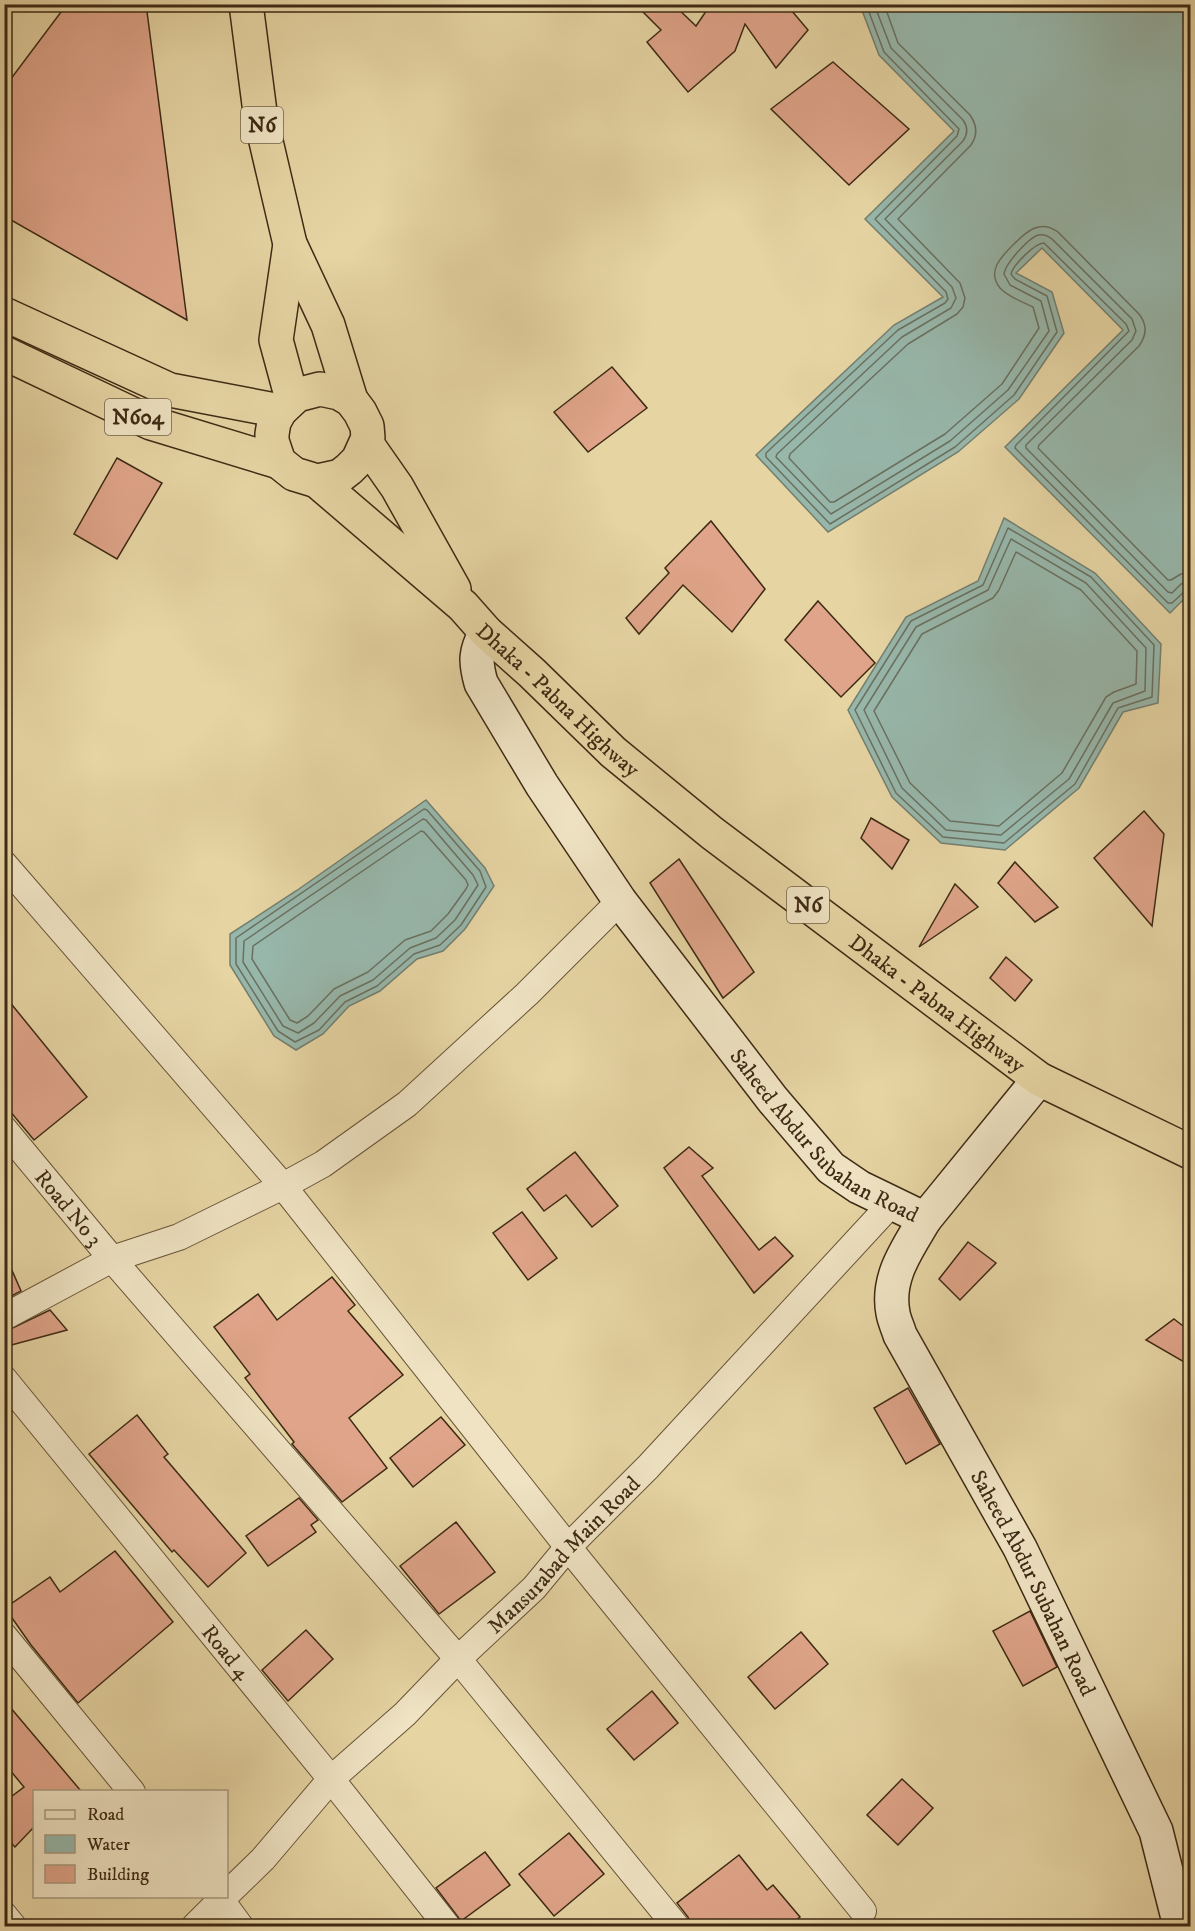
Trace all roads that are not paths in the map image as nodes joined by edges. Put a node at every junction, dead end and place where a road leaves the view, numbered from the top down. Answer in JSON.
{"nodes":[{"id":1,"x":246,"y":4,"type":"edge"},
{"id":2,"x":290,"y":244,"type":"junction"},
{"id":3,"x":4,"y":314,"type":"edge"},
{"id":4,"x":4,"y":353,"type":"edge"},
{"id":5,"x":170,"y":390,"type":"junction"},
{"id":6,"x":351,"y":400,"type":"junction"},
{"id":7,"x":286,"y":405,"type":"junction"},
{"id":8,"x":151,"y":423,"type":"junction"},
{"id":9,"x":367,"y":444,"type":"junction"},
{"id":10,"x":279,"y":462,"type":"junction"},
{"id":11,"x":317,"y":481,"type":"junction"},
{"id":12,"x":463,"y":606,"type":"junction"},
{"id":13,"x":486,"y":632,"type":"junction"},
{"id":14,"x":4,"y":864,"type":"edge"},
{"id":15,"x":620,"y":901,"type":"junction"},
{"id":16,"x":1039,"y":1079,"type":"junction"},
{"id":17,"x":4,"y":1130,"type":"edge"},
{"id":18,"x":1191,"y":1152,"type":"edge"},
{"id":19,"x":283,"y":1186,"type":"junction"},
{"id":20,"x":891,"y":1204,"type":"junction"},
{"id":21,"x":925,"y":1220,"type":"junction"},
{"id":22,"x":112,"y":1259,"type":"junction"},
{"id":23,"x":4,"y":1317,"type":"edge"},
{"id":24,"x":4,"y":1379,"type":"edge"},
{"id":25,"x":568,"y":1547,"type":"junction"},
{"id":26,"x":4,"y":1636,"type":"edge"},
{"id":27,"x":458,"y":1659,"type":"junction"},
{"id":28,"x":331,"y":1779,"type":"junction"},
{"id":29,"x":131,"y":1790,"type":"edge"},
{"id":30,"x":228,"y":1892,"type":"edge"},
{"id":31,"x":222,"y":1898,"type":"edge"},
{"id":32,"x":224,"y":1898,"type":"edge"},
{"id":33,"x":863,"y":1911,"type":"dead end"},
{"id":34,"x":4,"y":1915,"type":"edge"},
{"id":35,"x":14,"y":1926,"type":"edge"},
{"id":36,"x":195,"y":1926,"type":"edge"},
{"id":37,"x":240,"y":1926,"type":"edge"},
{"id":38,"x":447,"y":1926,"type":"edge"},
{"id":39,"x":675,"y":1926,"type":"edge"},
{"id":40,"x":1179,"y":1926,"type":"edge"}],
"edges":[{"from":1,"to":2,"type":"highway","number":"N6"},
{"from":2,"to":6,"type":"highway"},
{"from":2,"to":7,"type":"highway"},
{"from":3,"to":5,"type":"highway","number":"N604"},
{"from":4,"to":8,"type":"highway","number":"N604"},
{"from":5,"to":7,"type":"highway","number":"N604"},
{"from":5,"to":8,"type":"highway"},
{"from":6,"to":7,"type":"highway","number":"N604"},
{"from":6,"to":9,"type":"highway"},
{"from":7,"to":10,"type":"highway"},
{"from":8,"to":10,"type":"highway","number":"N604"},
{"from":9,"to":11,"type":"highway"},
{"from":9,"to":12,"type":"highway","name":"Dhaka - Pabna Highway"},
{"from":10,"to":11,"type":"highway","number":"N604"},
{"from":11,"to":12,"type":"highway","name":"Dhaka - Pabna Highway","number":"N6"},
{"from":12,"to":13,"type":"highway","name":"Dhaka - Pabna Highway","number":"N6"},
{"from":13,"to":15,"type":"street","name":"Saheed Abdur Subahan Road"},
{"from":13,"to":16,"type":"highway","name":"Dhaka - Pabna Highway","number":"N6"},
{"from":14,"to":19,"type":"street"},
{"from":15,"to":19,"type":"street"},
{"from":15,"to":20,"type":"street","name":"Saheed Abdur Subahan Road"},
{"from":16,"to":18,"type":"highway","name":"Dhaka - Pabna Highway","number":"N6"},
{"from":16,"to":21,"type":"street"},
{"from":17,"to":22,"type":"street","name":"Road No 3"},
{"from":19,"to":22,"type":"street"},
{"from":19,"to":25,"type":"street"},
{"from":20,"to":21,"type":"street","name":"Saheed Abdur Subahan Road"},
{"from":20,"to":25,"type":"street","name":"Mansurabad Main Road"},
{"from":21,"to":40,"type":"street","name":"Saheed Abdur Subahan Road"},
{"from":22,"to":23,"type":"street"},
{"from":22,"to":27,"type":"street","name":"Road No 3"},
{"from":24,"to":28,"type":"street","name":"Road 4"},
{"from":25,"to":27,"type":"street","name":"Mansurabad Main Road"},
{"from":25,"to":33,"type":"street"},
{"from":26,"to":29,"type":"street"},
{"from":27,"to":28,"type":"street","name":"Mansurabad Main Road"},
{"from":27,"to":39,"type":"street","name":"Road No 3"},
{"from":28,"to":30,"type":"street","name":"Mansurabad Main Road"},
{"from":28,"to":38,"type":"street","name":"Road 4"},
{"from":31,"to":36,"type":"street","name":"Mansurabad Main Road"},
{"from":32,"to":37,"type":"street"},
{"from":34,"to":35,"type":"street"}]}
